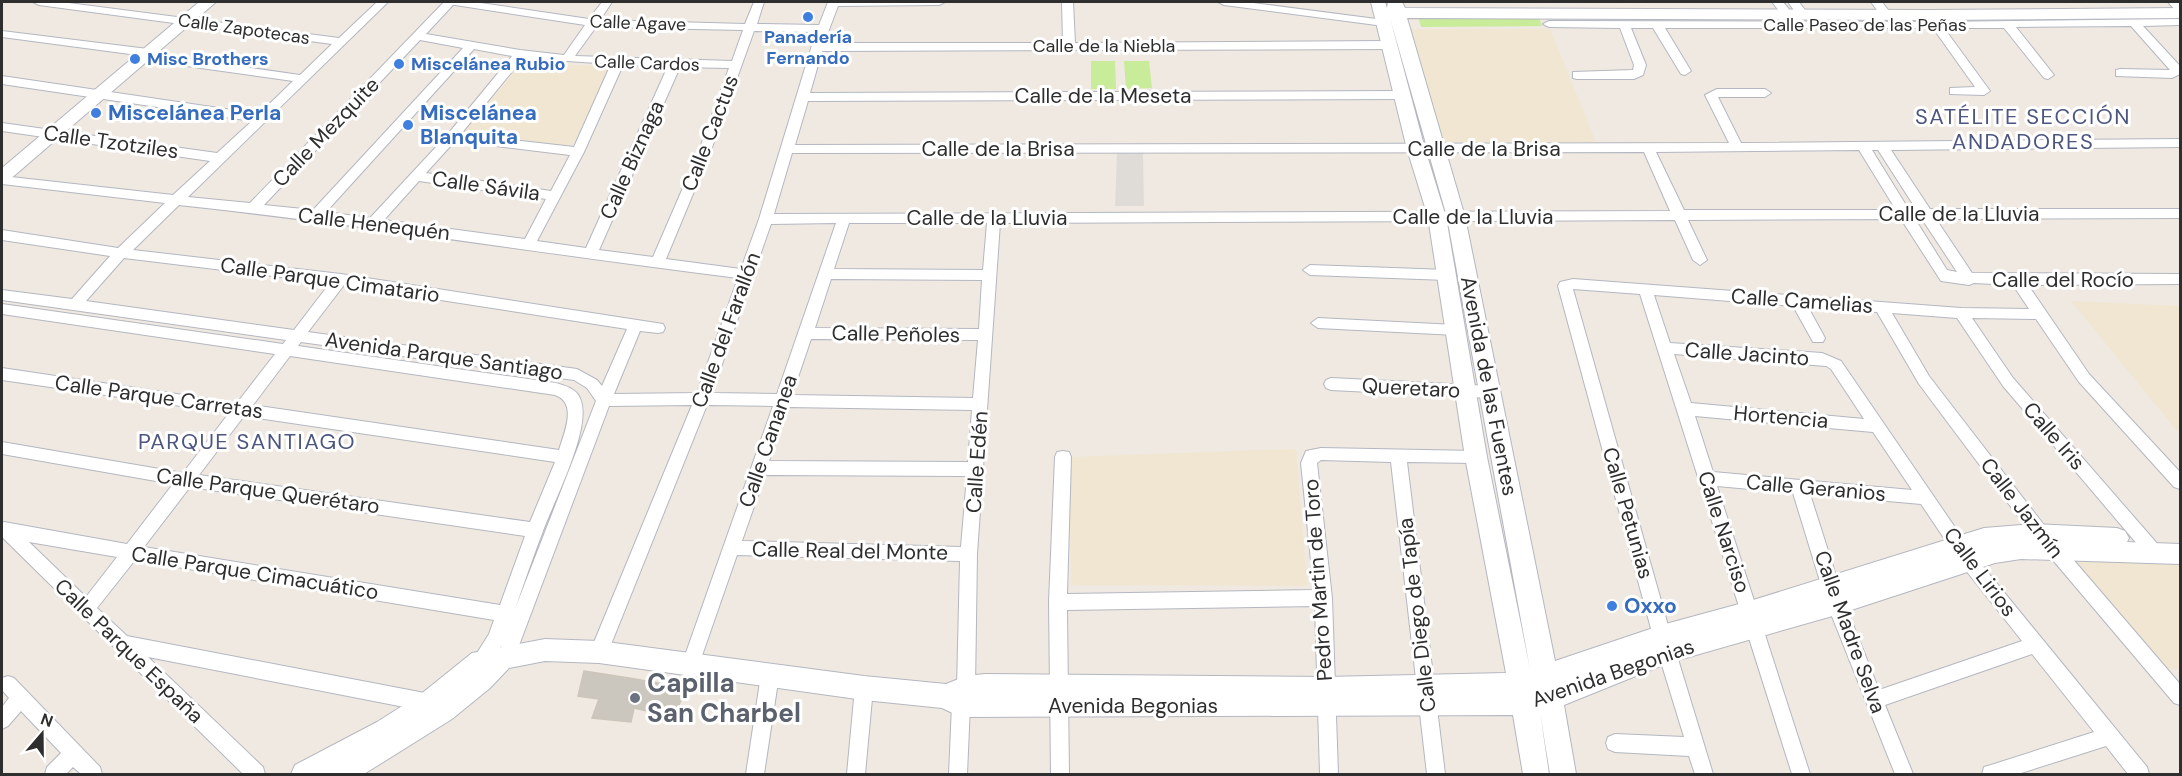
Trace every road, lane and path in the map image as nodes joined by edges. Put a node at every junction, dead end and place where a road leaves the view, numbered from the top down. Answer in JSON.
{"nodes":[{"id":1,"x":39,"y":2,"type":"edge"},
{"id":2,"x":208,"y":2,"type":"edge"},
{"id":3,"x":383,"y":2,"type":"edge"},
{"id":4,"x":450,"y":2,"type":"edge"},
{"id":5,"x":455,"y":2,"type":"edge"},
{"id":6,"x":607,"y":2,"type":"edge"},
{"id":7,"x":759,"y":2,"type":"edge"},
{"id":8,"x":833,"y":2,"type":"edge"},
{"id":9,"x":939,"y":2,"type":"edge"},
{"id":10,"x":1068,"y":2,"type":"edge"},
{"id":11,"x":1224,"y":2,"type":"edge"},
{"id":12,"x":1291,"y":2,"type":"edge"},
{"id":13,"x":2174,"y":2,"type":"edge"},
{"id":14,"x":1790,"y":8,"type":"edge"},
{"id":15,"x":1882,"y":8,"type":"edge"},
{"id":16,"x":2181,"y":11,"type":"edge"},
{"id":17,"x":1390,"y":12,"type":"edge"},
{"id":18,"x":186,"y":21,"type":"junction"},
{"id":19,"x":2181,"y":22,"type":"edge"},
{"id":20,"x":592,"y":23,"type":"junction"},
{"id":21,"x":2134,"y":23,"type":"junction"},
{"id":22,"x":1549,"y":24,"type":"dead end"},
{"id":23,"x":1624,"y":24,"type":"junction"},
{"id":24,"x":1657,"y":24,"type":"junction"},
{"id":25,"x":2007,"y":24,"type":"junction"},
{"id":26,"x":1936,"y":25,"type":"junction"},
{"id":27,"x":751,"y":26,"type":"junction"},
{"id":28,"x":823,"y":29,"type":"junction"},
{"id":29,"x":2,"y":34,"type":"edge"},
{"id":30,"x":418,"y":36,"type":"junction"},
{"id":31,"x":340,"y":42,"type":"junction"},
{"id":32,"x":472,"y":45,"type":"junction"},
{"id":33,"x":1390,"y":45,"type":"junction"},
{"id":34,"x":1070,"y":46,"type":"junction"},
{"id":35,"x":818,"y":47,"type":"junction"},
{"id":36,"x":148,"y":53,"type":"junction"},
{"id":37,"x":520,"y":54,"type":"junction"},
{"id":38,"x":567,"y":59,"type":"junction"},
{"id":39,"x":618,"y":62,"type":"junction"},
{"id":40,"x":675,"y":64,"type":"junction"},
{"id":41,"x":735,"y":65,"type":"junction"},
{"id":42,"x":1685,"y":71,"type":"dead end"},
{"id":43,"x":2121,"y":73,"type":"dead end"},
{"id":44,"x":1578,"y":75,"type":"dead end"},
{"id":45,"x":2048,"y":75,"type":"dead end"},
{"id":46,"x":303,"y":79,"type":"junction"},
{"id":47,"x":2,"y":80,"type":"edge"},
{"id":48,"x":1954,"y":91,"type":"dead end"},
{"id":49,"x":101,"y":93,"type":"junction"},
{"id":50,"x":1765,"y":93,"type":"dead end"},
{"id":51,"x":1402,"y":95,"type":"junction"},
{"id":52,"x":803,"y":97,"type":"junction"},
{"id":53,"x":262,"y":118,"type":"junction"},
{"id":54,"x":2,"y":127,"type":"edge"},
{"id":55,"x":51,"y":134,"type":"junction"},
{"id":56,"x":452,"y":136,"type":"junction"},
{"id":57,"x":2181,"y":143,"type":"edge"},
{"id":58,"x":1863,"y":146,"type":"junction"},
{"id":59,"x":1882,"y":146,"type":"junction"},
{"id":60,"x":1737,"y":147,"type":"junction"},
{"id":61,"x":1648,"y":148,"type":"junction"},
{"id":62,"x":788,"y":149,"type":"junction"},
{"id":63,"x":1426,"y":149,"type":"junction"},
{"id":64,"x":578,"y":152,"type":"junction"},
{"id":65,"x":220,"y":158,"type":"junction"},
{"id":66,"x":417,"y":176,"type":"junction"},
{"id":67,"x":2,"y":178,"type":"edge"},
{"id":68,"x":556,"y":196,"type":"junction"},
{"id":69,"x":175,"y":201,"type":"junction"},
{"id":70,"x":252,"y":209,"type":"junction"},
{"id":71,"x":2181,"y":213,"type":"edge"},
{"id":72,"x":1906,"y":214,"type":"junction"},
{"id":73,"x":1928,"y":214,"type":"junction"},
{"id":74,"x":1680,"y":215,"type":"junction"},
{"id":75,"x":315,"y":216,"type":"junction"},
{"id":76,"x":1447,"y":217,"type":"junction"},
{"id":77,"x":844,"y":218,"type":"junction"},
{"id":78,"x":994,"y":218,"type":"junction"},
{"id":79,"x":766,"y":219,"type":"junction"},
{"id":80,"x":372,"y":224,"type":"junction"},
{"id":81,"x":2,"y":235,"type":"edge"},
{"id":82,"x":529,"y":244,"type":"junction"},
{"id":83,"x":121,"y":253,"type":"junction"},
{"id":84,"x":590,"y":255,"type":"junction"},
{"id":85,"x":1700,"y":260,"type":"dead end"},
{"id":86,"x":657,"y":264,"type":"junction"},
{"id":87,"x":1310,"y":270,"type":"dead end"},
{"id":88,"x":745,"y":274,"type":"junction"},
{"id":89,"x":825,"y":274,"type":"junction"},
{"id":90,"x":991,"y":275,"type":"junction"},
{"id":91,"x":1447,"y":276,"type":"junction"},
{"id":92,"x":341,"y":279,"type":"junction"},
{"id":93,"x":2181,"y":279,"type":"edge"},
{"id":94,"x":1969,"y":280,"type":"junction"},
{"id":95,"x":2017,"y":280,"type":"junction"},
{"id":96,"x":1565,"y":286,"type":"joint"},
{"id":97,"x":1645,"y":289,"type":"junction"},
{"id":98,"x":2,"y":295,"type":"edge"},
{"id":99,"x":1798,"y":301,"type":"junction"},
{"id":100,"x":74,"y":306,"type":"junction"},
{"id":101,"x":1881,"y":307,"type":"junction"},
{"id":102,"x":2,"y":309,"type":"edge"},
{"id":103,"x":1961,"y":313,"type":"junction"},
{"id":104,"x":2039,"y":314,"type":"junction"},
{"id":105,"x":1318,"y":323,"type":"dead end"},
{"id":106,"x":636,"y":324,"type":"junction"},
{"id":107,"x":658,"y":328,"type":"dead end"},
{"id":108,"x":1456,"y":330,"type":"junction"},
{"id":109,"x":806,"y":333,"type":"junction"},
{"id":110,"x":986,"y":335,"type":"junction"},
{"id":111,"x":1818,"y":338,"type":"dead end"},
{"id":112,"x":293,"y":343,"type":"junction"},
{"id":113,"x":1665,"y":348,"type":"junction"},
{"id":114,"x":1830,"y":360,"type":"joint"},
{"id":115,"x":2,"y":374,"type":"edge"},
{"id":116,"x":1331,"y":384,"type":"dead end"},
{"id":117,"x":1466,"y":390,"type":"junction"},
{"id":118,"x":1491,"y":392,"type":"junction"},
{"id":119,"x":702,"y":399,"type":"junction"},
{"id":120,"x":604,"y":400,"type":"junction"},
{"id":121,"x":783,"y":400,"type":"junction"},
{"id":122,"x":981,"y":404,"type":"junction"},
{"id":123,"x":242,"y":409,"type":"junction"},
{"id":124,"x":1685,"y":409,"type":"junction"},
{"id":125,"x":1876,"y":426,"type":"junction"},
{"id":126,"x":2,"y":447,"type":"edge"},
{"id":127,"x":1398,"y":456,"type":"junction"},
{"id":128,"x":565,"y":457,"type":"junction"},
{"id":129,"x":1063,"y":457,"type":"dead end"},
{"id":130,"x":1476,"y":457,"type":"junction"},
{"id":131,"x":2172,"y":465,"type":"edge"},
{"id":132,"x":759,"y":468,"type":"junction"},
{"id":133,"x":977,"y":469,"type":"junction"},
{"id":134,"x":1706,"y":478,"type":"junction"},
{"id":135,"x":187,"y":480,"type":"junction"},
{"id":136,"x":2181,"y":482,"type":"edge"},
{"id":137,"x":1800,"y":488,"type":"junction"},
{"id":138,"x":1927,"y":498,"type":"junction"},
{"id":139,"x":4,"y":529,"type":"edge"},
{"id":140,"x":535,"y":530,"type":"junction"},
{"id":141,"x":2181,"y":540,"type":"edge"},
{"id":142,"x":2047,"y":542,"type":"junction"},
{"id":143,"x":2149,"y":546,"type":"junction"},
{"id":144,"x":731,"y":549,"type":"junction"},
{"id":145,"x":131,"y":553,"type":"junction"},
{"id":146,"x":969,"y":554,"type":"junction"},
{"id":147,"x":1964,"y":554,"type":"junction"},
{"id":148,"x":2181,"y":554,"type":"edge"},
{"id":149,"x":1834,"y":595,"type":"junction"},
{"id":150,"x":1323,"y":598,"type":"junction"},
{"id":151,"x":1058,"y":602,"type":"junction"},
{"id":152,"x":86,"y":610,"type":"junction"},
{"id":153,"x":505,"y":614,"type":"junction"},
{"id":154,"x":1752,"y":620,"type":"junction"},
{"id":155,"x":124,"y":644,"type":"junction"},
{"id":156,"x":1664,"y":644,"type":"junction"},
{"id":157,"x":2035,"y":645,"type":"junction"},
{"id":158,"x":599,"y":652,"type":"junction"},
{"id":159,"x":506,"y":656,"type":"junction"},
{"id":160,"x":481,"y":661,"type":"junction"},
{"id":161,"x":691,"y":664,"type":"junction"},
{"id":162,"x":770,"y":675,"type":"junction"},
{"id":163,"x":8,"y":684,"type":"dead end"},
{"id":164,"x":1548,"y":687,"type":"junction"},
{"id":165,"x":864,"y":688,"type":"junction"},
{"id":166,"x":1523,"y":693,"type":"junction"},
{"id":167,"x":1426,"y":695,"type":"junction"},
{"id":168,"x":1326,"y":696,"type":"junction"},
{"id":169,"x":958,"y":697,"type":"junction"},
{"id":170,"x":1059,"y":697,"type":"junction"},
{"id":171,"x":2181,"y":698,"type":"edge"},
{"id":172,"x":20,"y":699,"type":"junction"},
{"id":173,"x":1874,"y":700,"type":"junction"},
{"id":174,"x":430,"y":704,"type":"junction"},
{"id":175,"x":2,"y":720,"type":"edge"},
{"id":176,"x":2109,"y":736,"type":"junction"},
{"id":177,"x":1615,"y":743,"type":"dead end"},
{"id":178,"x":1697,"y":747,"type":"junction"},
{"id":179,"x":73,"y":753,"type":"junction"},
{"id":180,"x":2030,"y":769,"type":"edge"},
{"id":181,"x":54,"y":774,"type":"edge"},
{"id":182,"x":93,"y":774,"type":"edge"},
{"id":183,"x":256,"y":774,"type":"edge"},
{"id":184,"x":304,"y":774,"type":"edge"},
{"id":185,"x":339,"y":774,"type":"edge"},
{"id":186,"x":755,"y":774,"type":"edge"},
{"id":187,"x":856,"y":774,"type":"edge"},
{"id":188,"x":958,"y":774,"type":"edge"},
{"id":189,"x":1060,"y":774,"type":"edge"},
{"id":190,"x":1329,"y":774,"type":"edge"},
{"id":191,"x":1436,"y":774,"type":"edge"},
{"id":192,"x":1536,"y":774,"type":"edge"},
{"id":193,"x":1563,"y":774,"type":"edge"},
{"id":194,"x":1704,"y":774,"type":"edge"},
{"id":195,"x":1801,"y":774,"type":"edge"},
{"id":196,"x":1904,"y":774,"type":"edge"},
{"id":197,"x":1991,"y":774,"type":"edge"},
{"id":198,"x":2140,"y":774,"type":"edge"}],
"edges":[{"from":1,"to":18,"type":"street","name":"Calle Zapotecas"},
{"from":2,"to":18,"type":"street"},
{"from":3,"to":31,"type":"street"},
{"from":4,"to":30,"type":"street","name":"Calle Mezquite"},
{"from":5,"to":20,"type":"street","name":"Calle Agave"},
{"from":6,"to":20,"type":"street"},
{"from":7,"to":27,"type":"street","name":"Calle Cactus"},
{"from":8,"to":9,"type":"street"},
{"from":8,"to":28,"type":"street","name":"Calle del Farallón"},
{"from":10,"to":34,"type":"street"},
{"from":11,"to":17,"type":"street"},
{"from":12,"to":17,"type":"street"},
{"from":13,"to":16,"type":"street"},
{"from":14,"to":15,"type":"street","name":"Calle Paseo de las Peñas"},
{"from":14,"to":17,"type":"street","name":"Calle Paseo de las Peñas"},
{"from":15,"to":16,"type":"street","name":"Calle Paseo de las Peñas"},
{"from":17,"to":33,"type":"street","name":"Avenida de las Fuentes"},
{"from":17,"to":63,"type":"street","name":"Avenida de las Fuentes"},
{"from":18,"to":31,"type":"street","name":"Calle Zapotecas"},
{"from":18,"to":36,"type":"street"},
{"from":19,"to":21,"type":"street","name":"Calle Paseo de las Peñas"},
{"from":20,"to":27,"type":"street","name":"Calle Agave"},
{"from":20,"to":38,"type":"street"},
{"from":21,"to":25,"type":"street","name":"Calle Paseo de las Peñas"},
{"from":21,"to":43,"type":"street"},
{"from":22,"to":23,"type":"street","name":"Calle Paseo de las Peñas"},
{"from":23,"to":24,"type":"street","name":"Calle Paseo de las Peñas"},
{"from":23,"to":44,"type":"street"},
{"from":24,"to":26,"type":"street","name":"Calle Paseo de las Peñas"},
{"from":24,"to":42,"type":"street"},
{"from":25,"to":26,"type":"street","name":"Calle Paseo de las Peñas"},
{"from":25,"to":45,"type":"street"},
{"from":26,"to":48,"type":"street"},
{"from":27,"to":28,"type":"street","name":"Calle Agave"},
{"from":27,"to":41,"type":"street","name":"Calle Cactus"},
{"from":28,"to":35,"type":"street","name":"Calle del Farallón"},
{"from":29,"to":36,"type":"street"},
{"from":30,"to":32,"type":"street","name":"Calle Cardos"},
{"from":30,"to":70,"type":"street","name":"Calle Mezquite"},
{"from":31,"to":46,"type":"street"},
{"from":32,"to":37,"type":"street","name":"Calle Cardos"},
{"from":32,"to":75,"type":"street"},
{"from":33,"to":34,"type":"street","name":"Calle de la Niebla"},
{"from":33,"to":51,"type":"street","name":"Avenida de las Fuentes"},
{"from":34,"to":35,"type":"street","name":"Calle de la Niebla"},
{"from":35,"to":52,"type":"street","name":"Calle del Farallón"},
{"from":36,"to":46,"type":"street"},
{"from":36,"to":49,"type":"street"},
{"from":37,"to":38,"type":"street","name":"Calle Cardos"},
{"from":37,"to":56,"type":"street"},
{"from":38,"to":39,"type":"street","name":"Calle Cardos"},
{"from":39,"to":40,"type":"street","name":"Calle Cardos"},
{"from":39,"to":64,"type":"street"},
{"from":40,"to":41,"type":"street","name":"Calle Cardos"},
{"from":40,"to":84,"type":"street","name":"Calle Biznaga"},
{"from":41,"to":86,"type":"street","name":"Calle Cactus"},
{"from":46,"to":53,"type":"street"},
{"from":47,"to":49,"type":"street"},
{"from":49,"to":53,"type":"street"},
{"from":49,"to":55,"type":"street"},
{"from":50,"to":60,"type":"street"},
{"from":51,"to":52,"type":"street","name":"Calle de la Meseta"},
{"from":51,"to":63,"type":"street","name":"Avenida de las Fuentes"},
{"from":52,"to":62,"type":"street","name":"Calle del Farallón"},
{"from":53,"to":65,"type":"street"},
{"from":54,"to":55,"type":"street","name":"Calle Tzotziles"},
{"from":55,"to":65,"type":"street","name":"Calle Tzotziles"},
{"from":55,"to":67,"type":"street"},
{"from":56,"to":64,"type":"street"},
{"from":56,"to":66,"type":"street"},
{"from":57,"to":59,"type":"street","name":"Calle de la Brisa"},
{"from":58,"to":59,"type":"street","name":"Calle de la Brisa"},
{"from":58,"to":60,"type":"street","name":"Calle de la Brisa"},
{"from":58,"to":72,"type":"street"},
{"from":59,"to":73,"type":"street"},
{"from":60,"to":61,"type":"street","name":"Calle de la Brisa"},
{"from":61,"to":63,"type":"street","name":"Calle de la Brisa"},
{"from":61,"to":74,"type":"street"},
{"from":62,"to":63,"type":"street","name":"Calle de la Brisa"},
{"from":62,"to":79,"type":"street","name":"Calle del Farallón"},
{"from":63,"to":76,"type":"street","name":"Avenida de las Fuentes"},
{"from":64,"to":68,"type":"street"},
{"from":65,"to":69,"type":"street"},
{"from":66,"to":68,"type":"street","name":"Calle Sávila"},
{"from":66,"to":80,"type":"street"},
{"from":67,"to":69,"type":"street","name":"Calle Henequén"},
{"from":68,"to":82,"type":"street"},
{"from":69,"to":70,"type":"street","name":"Calle Henequén"},
{"from":69,"to":83,"type":"street"},
{"from":70,"to":75,"type":"street","name":"Calle Henequén"},
{"from":71,"to":73,"type":"street","name":"Calle de la Lluvia"},
{"from":72,"to":73,"type":"street","name":"Calle de la Lluvia"},
{"from":72,"to":74,"type":"street","name":"Calle de la Lluvia"},
{"from":72,"to":94,"type":"street","name":"Calle del Rocío"},
{"from":73,"to":94,"type":"street"},
{"from":74,"to":76,"type":"street","name":"Calle de la Lluvia"},
{"from":74,"to":85,"type":"street"},
{"from":75,"to":80,"type":"street","name":"Calle Henequén"},
{"from":76,"to":78,"type":"street","name":"Calle de la Lluvia"},
{"from":76,"to":91,"type":"street","name":"Avenida de las Fuentes"},
{"from":76,"to":118,"type":"street","name":"Avenida de las Fuentes"},
{"from":77,"to":78,"type":"street","name":"Calle de la Lluvia"},
{"from":77,"to":79,"type":"street","name":"Calle de la Lluvia"},
{"from":77,"to":89,"type":"street","name":"Calle Cananea"},
{"from":78,"to":90,"type":"street","name":"Calle Edén"},
{"from":79,"to":88,"type":"street","name":"Calle del Farallón"},
{"from":80,"to":82,"type":"street","name":"Calle Henequén"},
{"from":81,"to":83,"type":"street","name":"Calle Parque Cimatario"},
{"from":82,"to":84,"type":"street","name":"Calle Henequén"},
{"from":83,"to":92,"type":"street","name":"Calle Parque Cimatario"},
{"from":83,"to":100,"type":"street"},
{"from":84,"to":86,"type":"street","name":"Calle Henequén"},
{"from":86,"to":88,"type":"street","name":"Calle Henequén"},
{"from":87,"to":91,"type":"street"},
{"from":88,"to":119,"type":"street","name":"Calle del Farallón"},
{"from":89,"to":90,"type":"street"},
{"from":89,"to":109,"type":"street","name":"Calle Cananea"},
{"from":90,"to":110,"type":"street","name":"Calle Edén"},
{"from":91,"to":108,"type":"street","name":"Avenida de las Fuentes"},
{"from":92,"to":106,"type":"street","name":"Calle Parque Cimatario"},
{"from":92,"to":112,"type":"street"},
{"from":93,"to":95,"type":"street","name":"Calle del Rocío"},
{"from":94,"to":95,"type":"street","name":"Calle del Rocío"},
{"from":95,"to":104,"type":"street"},
{"from":96,"to":97,"type":"street","name":"Calle Camelias"},
{"from":96,"to":156,"type":"street","name":"Calle Petunias"},
{"from":97,"to":99,"type":"street","name":"Calle Camelias"},
{"from":97,"to":113,"type":"street","name":"Calle Narciso"},
{"from":98,"to":100,"type":"street","name":"Avenida Parque Santiago"},
{"from":99,"to":101,"type":"street","name":"Calle Camelias"},
{"from":99,"to":111,"type":"street"},
{"from":100,"to":112,"type":"street","name":"Avenida Parque Santiago"},
{"from":101,"to":103,"type":"street","name":"Calle Camelias"},
{"from":101,"to":142,"type":"street","name":"Calle Jazmín"},
{"from":102,"to":112,"type":"street","name":"Avenida Parque Santiago"},
{"from":103,"to":104,"type":"street","name":"Calle Camelias"},
{"from":103,"to":143,"type":"street","name":"Calle Iris"},
{"from":104,"to":131,"type":"street"},
{"from":105,"to":108,"type":"street"},
{"from":106,"to":107,"type":"street","name":"Calle Parque Cimatario"},
{"from":106,"to":120,"type":"street"},
{"from":108,"to":117,"type":"street","name":"Avenida de las Fuentes"},
{"from":109,"to":110,"type":"street","name":"Calle Peñoles"},
{"from":109,"to":121,"type":"street","name":"Calle Cananea"},
{"from":110,"to":122,"type":"street","name":"Calle Edén"},
{"from":112,"to":120,"type":"street","name":"Avenida Parque Santiago"},
{"from":112,"to":123,"type":"street"},
{"from":112,"to":128,"type":"street","name":"Avenida Parque Santiago"},
{"from":113,"to":114,"type":"street","name":"Calle Jacinto"},
{"from":113,"to":124,"type":"street","name":"Calle Narciso"},
{"from":114,"to":125,"type":"street","name":"Calle Lirios"},
{"from":115,"to":123,"type":"street","name":"Calle Parque Carretas"},
{"from":116,"to":117,"type":"street","name":"Queretaro"},
{"from":117,"to":118,"type":"street","name":"Queretaro"},
{"from":117,"to":130,"type":"street","name":"Avenida de las Fuentes"},
{"from":118,"to":164,"type":"street","name":"Avenida de las Fuentes"},
{"from":119,"to":120,"type":"street"},
{"from":119,"to":121,"type":"street"},
{"from":119,"to":158,"type":"street","name":"Calle del Farallón"},
{"from":120,"to":159,"type":"street"},
{"from":121,"to":122,"type":"street"},
{"from":121,"to":132,"type":"street","name":"Calle Cananea"},
{"from":122,"to":133,"type":"street","name":"Calle Edén"},
{"from":123,"to":128,"type":"street","name":"Calle Parque Carretas"},
{"from":123,"to":135,"type":"street"},
{"from":124,"to":125,"type":"street","name":"Hortencia"},
{"from":124,"to":134,"type":"street","name":"Calle Narciso"},
{"from":125,"to":138,"type":"street","name":"Calle Lirios"},
{"from":126,"to":135,"type":"street","name":"Calle Parque Querétaro"},
{"from":127,"to":130,"type":"street"},
{"from":127,"to":150,"type":"street","name":"Pedro Martin de Toro"},
{"from":127,"to":167,"type":"street","name":"Calle Diego de Tapía"},
{"from":128,"to":140,"type":"street","name":"Avenida Parque Santiago"},
{"from":129,"to":151,"type":"street"},
{"from":130,"to":166,"type":"street","name":"Avenida de las Fuentes"},
{"from":131,"to":136,"type":"street"},
{"from":132,"to":133,"type":"street"},
{"from":132,"to":144,"type":"street","name":"Calle Cananea"},
{"from":133,"to":146,"type":"street","name":"Calle Edén"},
{"from":134,"to":137,"type":"street","name":"Calle Geranios"},
{"from":134,"to":154,"type":"street","name":"Calle Narciso"},
{"from":135,"to":140,"type":"street","name":"Calle Parque Querétaro"},
{"from":135,"to":145,"type":"street"},
{"from":137,"to":138,"type":"street","name":"Calle Geranios"},
{"from":137,"to":149,"type":"street","name":"Calle Madre Selva"},
{"from":138,"to":147,"type":"street","name":"Calle Lirios"},
{"from":139,"to":145,"type":"street","name":"Calle Parque Cimacuático"},
{"from":139,"to":152,"type":"street","name":"Calle Parque España"},
{"from":140,"to":153,"type":"street","name":"Avenida Parque Santiago"},
{"from":141,"to":143,"type":"street","name":"Avenida Begonias"},
{"from":142,"to":143,"type":"street","name":"Avenida Begonias"},
{"from":142,"to":147,"type":"street","name":"Avenida Begonias"},
{"from":142,"to":171,"type":"street","name":"Calle Jazmín"},
{"from":143,"to":148,"type":"street","name":"Avenida Begonias"},
{"from":144,"to":146,"type":"street","name":"Calle Real del Monte"},
{"from":144,"to":161,"type":"street","name":"Calle Cananea"},
{"from":145,"to":152,"type":"street"},
{"from":145,"to":153,"type":"street","name":"Calle Parque Cimacuático"},
{"from":146,"to":169,"type":"street","name":"Calle Edén"},
{"from":147,"to":149,"type":"street","name":"Avenida Begonias"},
{"from":147,"to":157,"type":"street","name":"Calle Lirios"},
{"from":149,"to":154,"type":"street","name":"Avenida Begonias"},
{"from":149,"to":173,"type":"street","name":"Calle Madre Selva"},
{"from":150,"to":151,"type":"street"},
{"from":150,"to":168,"type":"street","name":"Pedro Martin de Toro"},
{"from":151,"to":170,"type":"street"},
{"from":152,"to":155,"type":"street","name":"Calle Parque España"},
{"from":153,"to":160,"type":"street","name":"Avenida Parque Santiago"},
{"from":154,"to":156,"type":"street","name":"Avenida Begonias"},
{"from":154,"to":195,"type":"street","name":"Calle Narciso"},
{"from":155,"to":174,"type":"street"},
{"from":155,"to":183,"type":"street","name":"Calle Parque España"},
{"from":156,"to":164,"type":"street","name":"Avenida Begonias"},
{"from":156,"to":178,"type":"street","name":"Calle Petunias"},
{"from":157,"to":173,"type":"street"},
{"from":157,"to":176,"type":"street","name":"Calle Lirios"},
{"from":158,"to":159,"type":"street","name":"Avenida Begonias"},
{"from":158,"to":161,"type":"street","name":"Avenida Begonias"},
{"from":159,"to":160,"type":"street","name":"Avenida Begonias"},
{"from":159,"to":185,"type":"street"},
{"from":160,"to":174,"type":"street"},
{"from":161,"to":162,"type":"street","name":"Avenida Begonias"},
{"from":162,"to":165,"type":"street","name":"Avenida Begonias"},
{"from":162,"to":186,"type":"street"},
{"from":163,"to":172,"type":"street"},
{"from":164,"to":166,"type":"street","name":"Avenida Begonias"},
{"from":164,"to":193,"type":"street","name":"Avenida de las Fuentes"},
{"from":165,"to":169,"type":"street","name":"Avenida Begonias"},
{"from":165,"to":187,"type":"street"},
{"from":166,"to":167,"type":"street","name":"Avenida Begonias"},
{"from":166,"to":192,"type":"street","name":"Avenida de las Fuentes"},
{"from":167,"to":168,"type":"street","name":"Avenida Begonias"},
{"from":167,"to":191,"type":"street","name":"Calle Diego de Tapía"},
{"from":168,"to":170,"type":"street","name":"Avenida Begonias"},
{"from":168,"to":190,"type":"street","name":"Pedro Martin de Toro"},
{"from":169,"to":170,"type":"street","name":"Avenida Begonias"},
{"from":169,"to":188,"type":"street","name":"Calle Edén"},
{"from":170,"to":189,"type":"street"},
{"from":172,"to":175,"type":"street"},
{"from":172,"to":179,"type":"street"},
{"from":173,"to":196,"type":"street","name":"Calle Madre Selva"},
{"from":174,"to":184,"type":"street"},
{"from":176,"to":180,"type":"street"},
{"from":176,"to":198,"type":"street","name":"Calle Lirios"},
{"from":177,"to":178,"type":"street"},
{"from":178,"to":194,"type":"street","name":"Calle Petunias"},
{"from":179,"to":181,"type":"street"},
{"from":179,"to":182,"type":"street"},
{"from":180,"to":197,"type":"street"}]}
